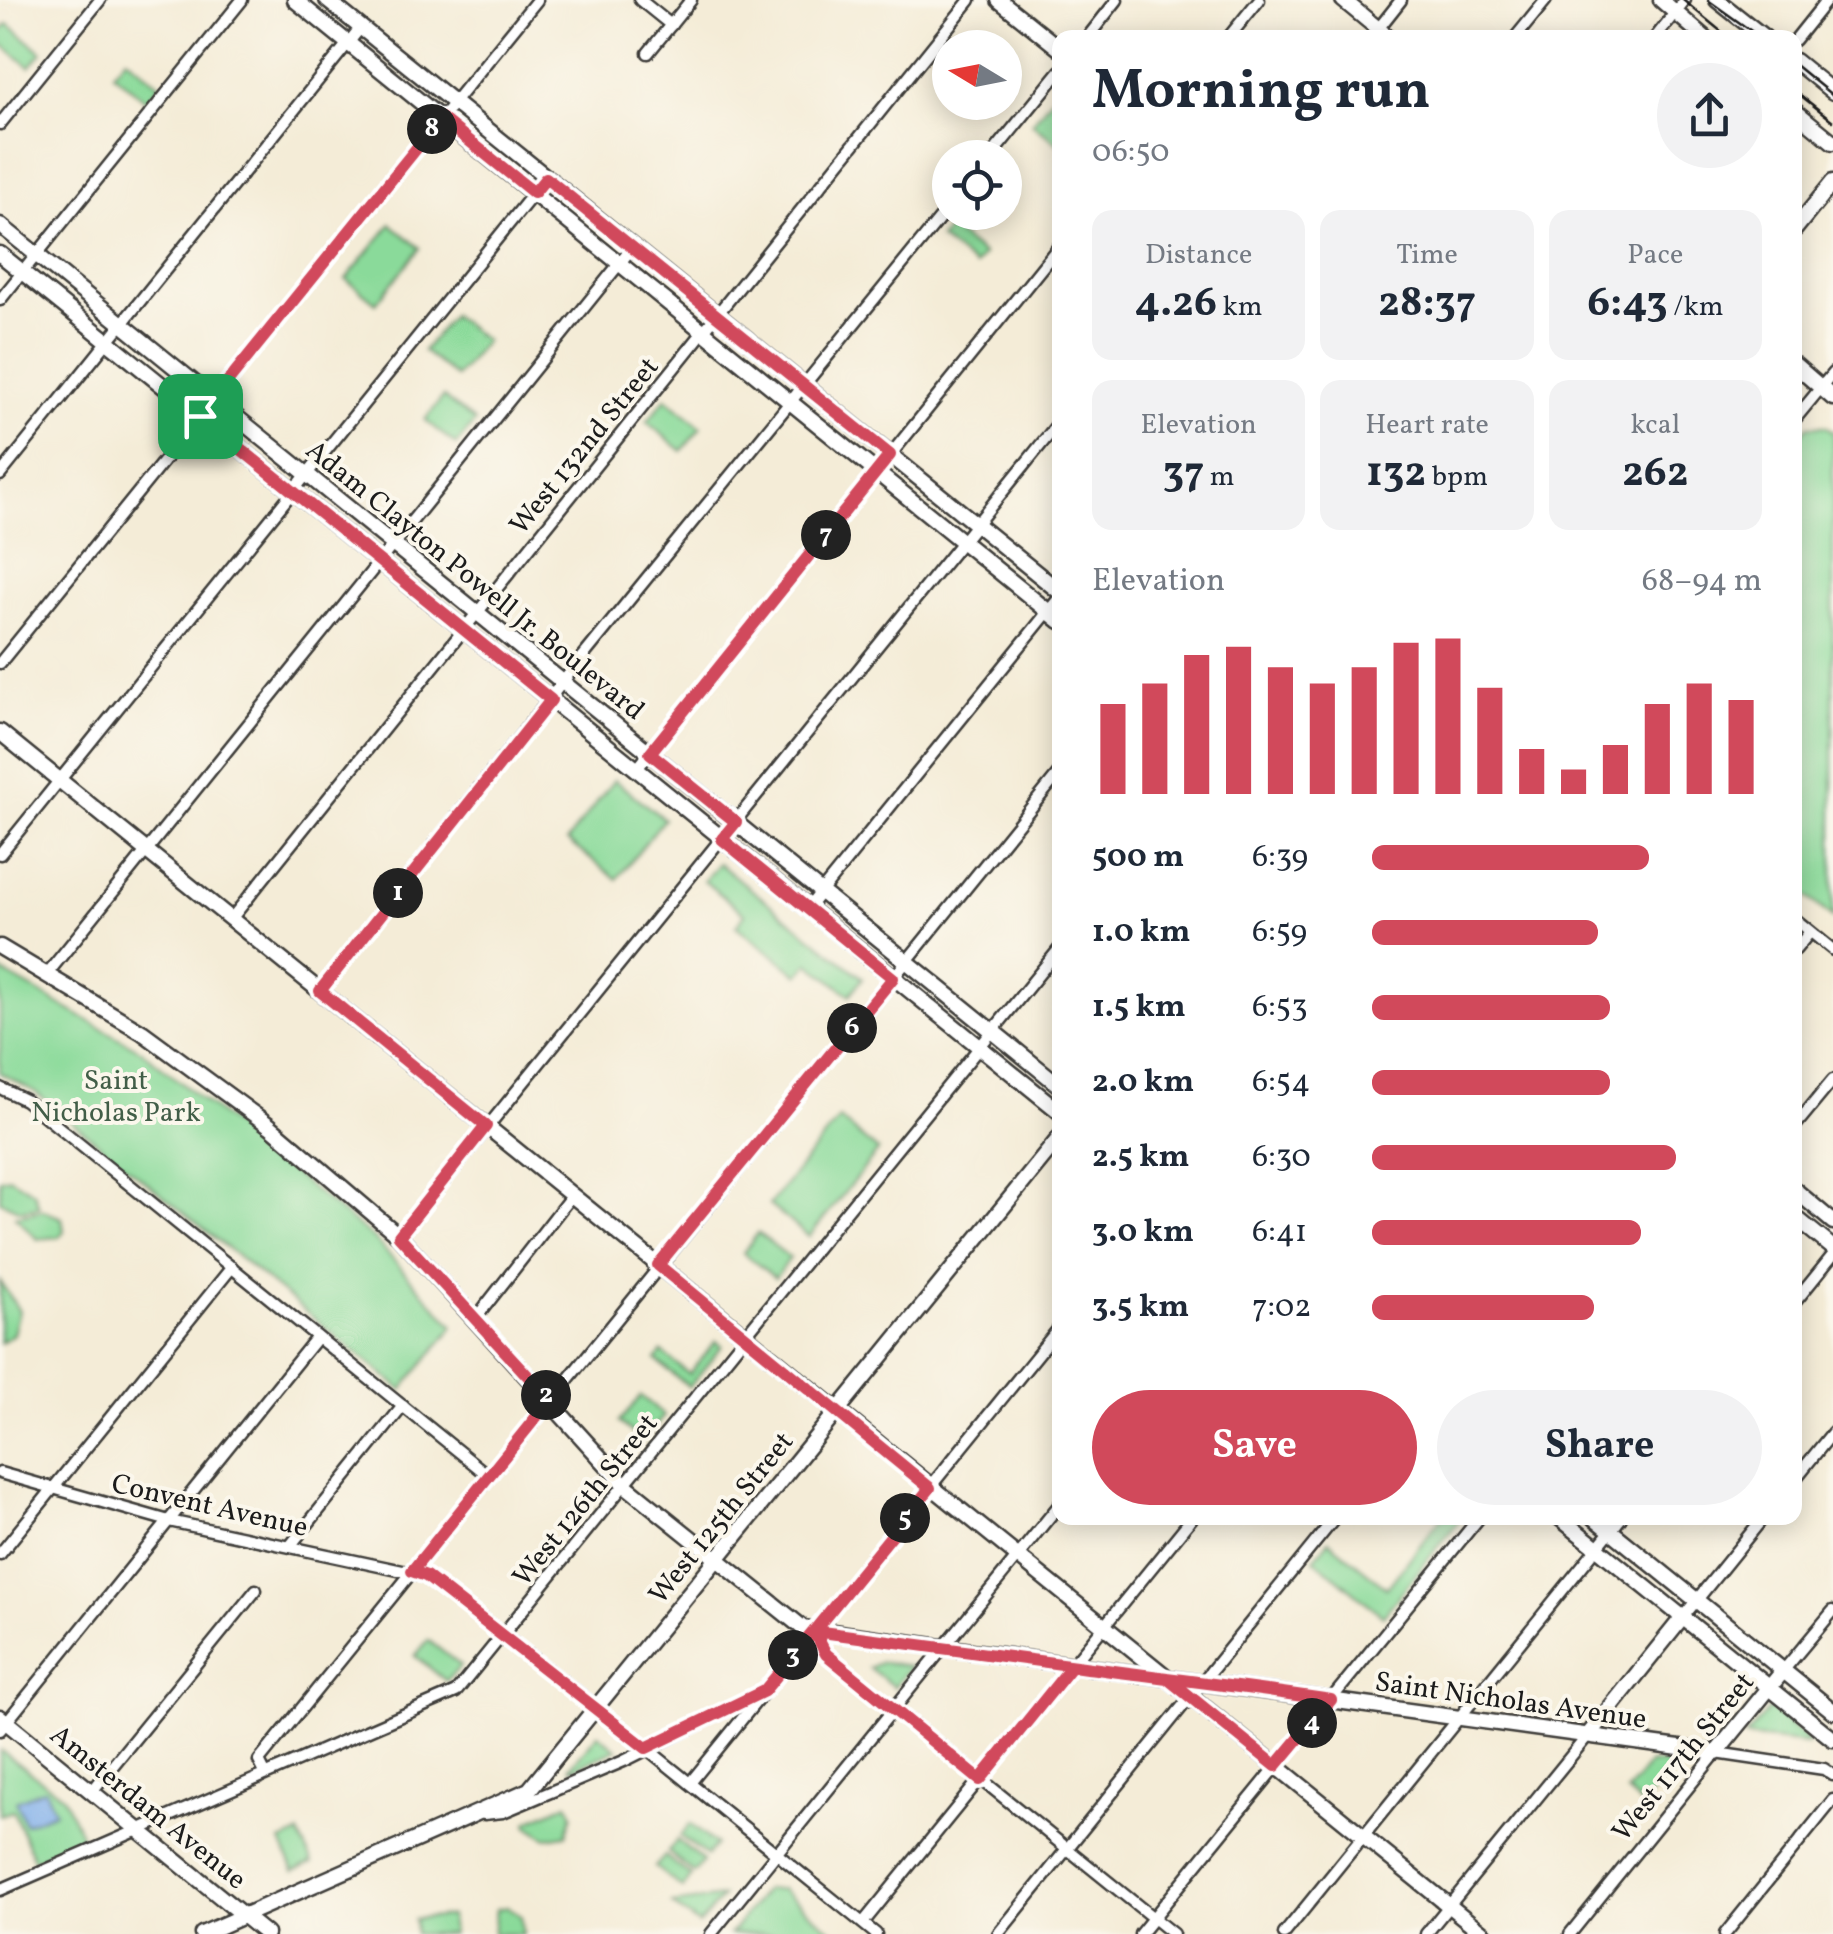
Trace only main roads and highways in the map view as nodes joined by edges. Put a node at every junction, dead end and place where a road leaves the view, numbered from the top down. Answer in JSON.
{"nodes":[{"id":1,"x":295,"y":0,"type":"edge"},
{"id":2,"x":327,"y":0,"type":"edge"},
{"id":3,"x":999,"y":0,"type":"edge"},
{"id":4,"x":1343,"y":0,"type":"edge"},
{"id":5,"x":1661,"y":0,"type":"edge"},
{"id":6,"x":1716,"y":0,"type":"edge"},
{"id":7,"x":1680,"y":6,"type":"edge"},
{"id":8,"x":1375,"y":30,"type":"edge"},
{"id":9,"x":1700,"y":30,"type":"edge"},
{"id":10,"x":1755,"y":30,"type":"edge"},
{"id":11,"x":1052,"y":43,"type":"edge"},
{"id":12,"x":1802,"y":67,"type":"edge"},
{"id":13,"x":1833,"y":92,"type":"edge"},
{"id":14,"x":1802,"y":117,"type":"edge"},
{"id":15,"x":1833,"y":142,"type":"edge"},
{"id":16,"x":1833,"y":182,"type":"edge"},
{"id":17,"x":1802,"y":220,"type":"edge"},
{"id":18,"x":0,"y":226,"type":"edge"},
{"id":19,"x":0,"y":254,"type":"edge"},
{"id":20,"x":1802,"y":372,"type":"edge"},
{"id":21,"x":1827,"y":393,"type":"edge"},
{"id":22,"x":1052,"y":588,"type":"edge"},
{"id":23,"x":1052,"y":614,"type":"edge"},
{"id":24,"x":0,"y":732,"type":"edge"},
{"id":25,"x":0,"y":947,"type":"edge"},
{"id":26,"x":1052,"y":1080,"type":"edge"},
{"id":27,"x":1052,"y":1106,"type":"edge"},
{"id":28,"x":1052,"y":1146,"type":"edge"},
{"id":29,"x":1802,"y":1196,"type":"edge"},
{"id":30,"x":1833,"y":1222,"type":"edge"},
{"id":31,"x":1802,"y":1223,"type":"edge"},
{"id":32,"x":1833,"y":1248,"type":"edge"},
{"id":33,"x":837,"y":1412,"type":"junction"},
{"id":34,"x":1569,"y":1525,"type":"edge"},
{"id":35,"x":1604,"y":1525,"type":"edge"},
{"id":36,"x":718,"y":1560,"type":"junction"},
{"id":37,"x":1683,"y":1617,"type":"junction"},
{"id":38,"x":1783,"y":1671,"type":"junction"},
{"id":39,"x":1167,"y":1678,"type":"junction"},
{"id":40,"x":1769,"y":1688,"type":"junction"},
{"id":41,"x":1833,"y":1711,"type":"edge"},
{"id":42,"x":2,"y":1723,"type":"edge"},
{"id":43,"x":1589,"y":1734,"type":"junction"},
{"id":44,"x":1833,"y":1739,"type":"edge"},
{"id":45,"x":1716,"y":1753,"type":"joint"},
{"id":46,"x":244,"y":1916,"type":"junction"},
{"id":47,"x":202,"y":1934,"type":"edge"},
{"id":48,"x":266,"y":1934,"type":"edge"},
{"id":49,"x":1484,"y":1934,"type":"edge"}],
"edges":[{"from":1,"to":23,"type":"main road"},
{"from":2,"to":22,"type":"main road"},
{"from":3,"to":11,"type":"main road"},
{"from":4,"to":8,"type":"main road"},
{"from":5,"to":7,"type":"main road"},
{"from":6,"to":10,"type":"main road"},
{"from":7,"to":9,"type":"main road"},
{"from":12,"to":13,"type":"main road"},
{"from":14,"to":15,"type":"main road"},
{"from":16,"to":17,"type":"main road"},
{"from":18,"to":26,"type":"main road","name":"Adam Clayton Powell Jr. Boulevard"},
{"from":19,"to":27,"type":"main road","name":"Adam Clayton Powell Jr. Boulevard"},
{"from":20,"to":21,"type":"main road"},
{"from":24,"to":33,"type":"main road"},
{"from":25,"to":36,"type":"main road","name":"Saint Nicholas Avenue"},
{"from":28,"to":33,"type":"main road","name":"West 125th Street"},
{"from":29,"to":30,"type":"main road"},
{"from":31,"to":32,"type":"main road"},
{"from":33,"to":36,"type":"main road","name":"West 125th Street"},
{"from":33,"to":39,"type":"main road"},
{"from":34,"to":37,"type":"main road"},
{"from":35,"to":38,"type":"main road"},
{"from":36,"to":39,"type":"main road","name":"Saint Nicholas Avenue"},
{"from":36,"to":46,"type":"main road","name":"West 125th Street"},
{"from":37,"to":40,"type":"main road"},
{"from":37,"to":43,"type":"main road"},
{"from":38,"to":40,"type":"main road","name":"West 117th Street"},
{"from":38,"to":41,"type":"main road"},
{"from":39,"to":43,"type":"main road","name":"Saint Nicholas Avenue"},
{"from":39,"to":49,"type":"main road"},
{"from":40,"to":44,"type":"main road"},
{"from":40,"to":45,"type":"main road","name":"West 117th Street"},
{"from":42,"to":46,"type":"main road","name":"Amsterdam Avenue"},
{"from":43,"to":45,"type":"main road","name":"Saint Nicholas Avenue"},
{"from":46,"to":47,"type":"main road","name":"West 125th Street"},
{"from":46,"to":48,"type":"main road","name":"Amsterdam Avenue"}]}
